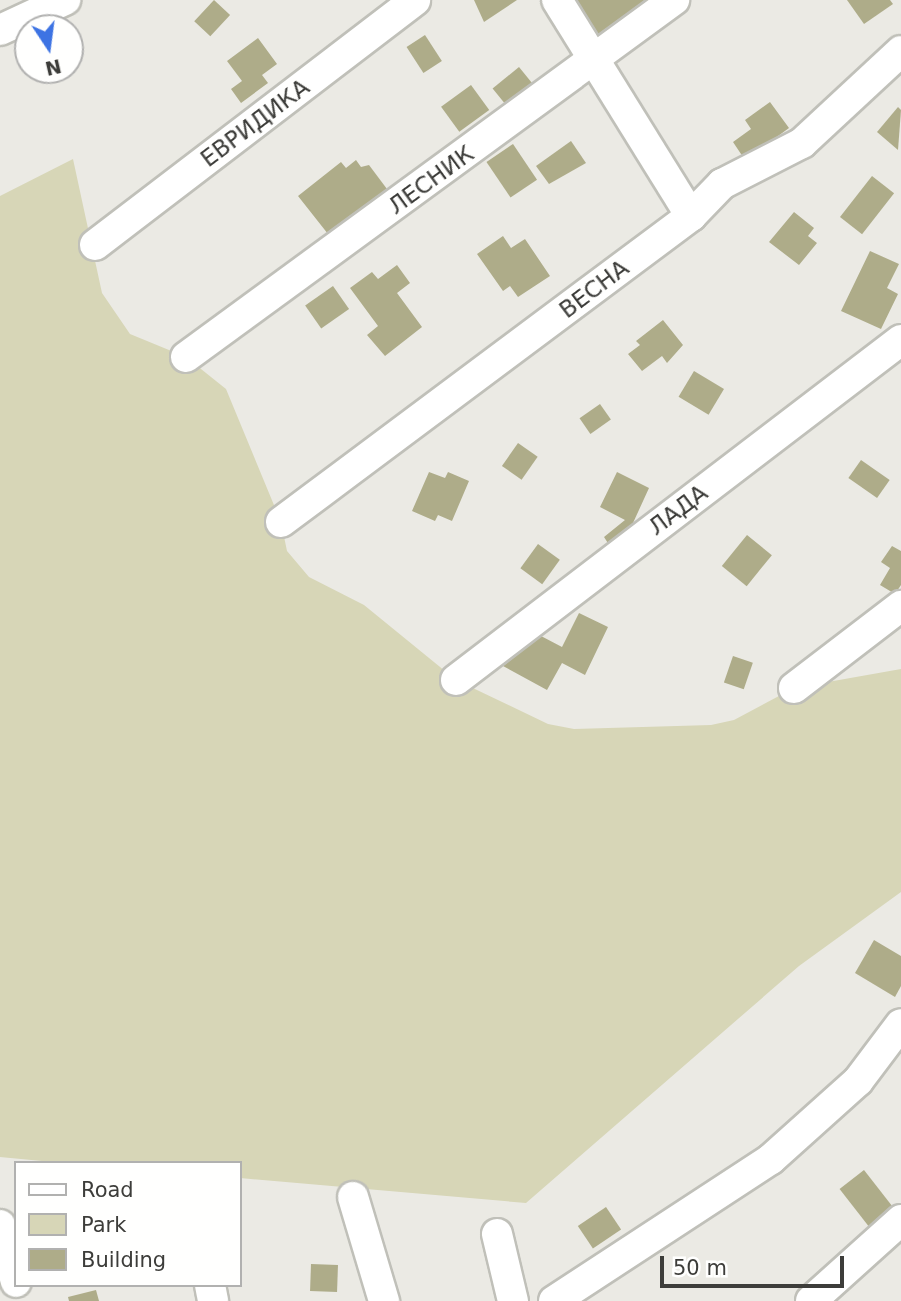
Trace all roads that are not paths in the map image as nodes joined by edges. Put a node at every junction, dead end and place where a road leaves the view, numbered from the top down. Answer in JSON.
{"nodes":[{"id":1,"x":65,"y":0,"type":"edge"},
{"id":2,"x":415,"y":0,"type":"edge"},
{"id":3,"x":557,"y":0,"type":"edge"},
{"id":4,"x":674,"y":0,"type":"edge"},
{"id":5,"x":0,"y":30,"type":"edge"},
{"id":6,"x":901,"y":51,"type":"edge"},
{"id":7,"x":595,"y":60,"type":"junction"},
{"id":8,"x":691,"y":216,"type":"junction"},
{"id":9,"x":95,"y":245,"type":"dead end"},
{"id":10,"x":901,"y":340,"type":"edge"},
{"id":11,"x":187,"y":357,"type":"dead end"},
{"id":12,"x":281,"y":522,"type":"dead end"},
{"id":13,"x":901,"y":606,"type":"edge"},
{"id":14,"x":456,"y":680,"type":"dead end"},
{"id":15,"x":794,"y":688,"type":"dead end"},
{"id":16,"x":901,"y":1024,"type":"edge"},
{"id":17,"x":353,"y":1197,"type":"dead end"},
{"id":18,"x":901,"y":1220,"type":"edge"},
{"id":19,"x":0,"y":1225,"type":"edge"},
{"id":20,"x":497,"y":1234,"type":"dead end"},
{"id":21,"x":14,"y":1277,"type":"edge"},
{"id":22,"x":384,"y":1301,"type":"edge"},
{"id":23,"x":513,"y":1301,"type":"edge"},
{"id":24,"x":554,"y":1301,"type":"edge"},
{"id":25,"x":811,"y":1301,"type":"edge"}],
"edges":[{"from":1,"to":5,"type":"street"},
{"from":2,"to":9,"type":"street","name":"ЕВРИДИКА"},
{"from":3,"to":7,"type":"street"},
{"from":4,"to":7,"type":"street","name":"ЛЕСНИК"},
{"from":6,"to":8,"type":"street","name":"ВЕСНА"},
{"from":7,"to":8,"type":"street"},
{"from":7,"to":11,"type":"street","name":"ЛЕСНИК"},
{"from":8,"to":12,"type":"street","name":"ВЕСНА"},
{"from":10,"to":14,"type":"street","name":"ЛАДА"},
{"from":13,"to":15,"type":"street"},
{"from":16,"to":24,"type":"street"},
{"from":17,"to":22,"type":"street"},
{"from":18,"to":25,"type":"street"},
{"from":19,"to":21,"type":"street"},
{"from":20,"to":23,"type":"street"}]}
